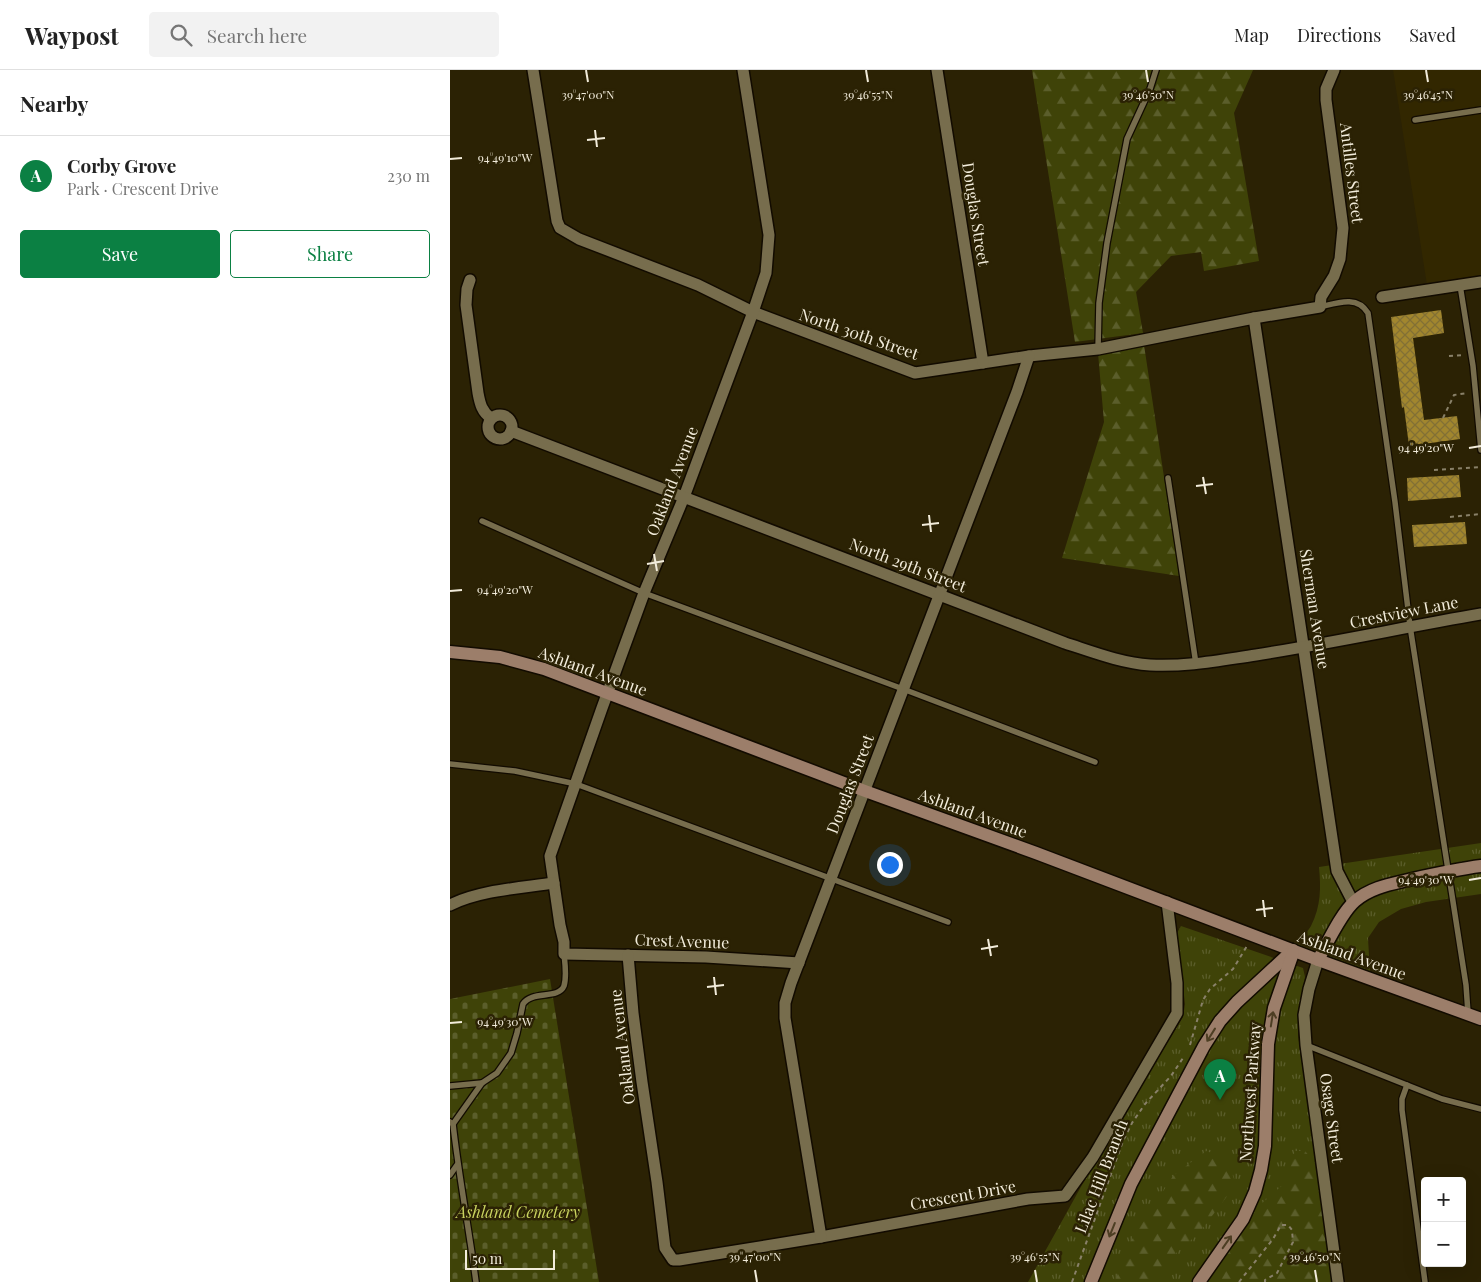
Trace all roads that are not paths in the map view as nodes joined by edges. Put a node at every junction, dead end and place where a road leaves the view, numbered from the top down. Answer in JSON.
{"nodes":[{"id":1,"x":533,"y":70,"type":"edge"},
{"id":2,"x":743,"y":70,"type":"edge"},
{"id":3,"x":938,"y":70,"type":"edge"},
{"id":4,"x":1156,"y":70,"type":"edge"},
{"id":5,"x":1334,"y":70,"type":"edge"},
{"id":6,"x":1481,"y":110,"type":"edge"},
{"id":7,"x":1415,"y":120,"type":"dead end"},
{"id":8,"x":470,"y":280,"type":"dead end"},
{"id":9,"x":1481,"y":282,"type":"edge"},
{"id":10,"x":1460,"y":285,"type":"junction"},
{"id":11,"x":1382,"y":297,"type":"dead end"},
{"id":12,"x":1320,"y":307,"type":"junction"},
{"id":13,"x":753,"y":312,"type":"junction"},
{"id":14,"x":1254,"y":318,"type":"junction"},
{"id":15,"x":1098,"y":348,"type":"junction"},
{"id":16,"x":1029,"y":356,"type":"junction"},
{"id":17,"x":983,"y":363,"type":"junction"},
{"id":18,"x":491,"y":418,"type":"junction"},
{"id":19,"x":512,"y":431,"type":"junction"},
{"id":20,"x":1481,"y":450,"type":"edge"},
{"id":21,"x":1168,"y":478,"type":"dead end"},
{"id":22,"x":684,"y":497,"type":"junction"},
{"id":23,"x":482,"y":521,"type":"dead end"},
{"id":24,"x":644,"y":593,"type":"junction"},
{"id":25,"x":939,"y":594,"type":"junction"},
{"id":26,"x":1481,"y":614,"type":"edge"},
{"id":27,"x":1410,"y":626,"type":"junction"},
{"id":28,"x":1304,"y":647,"type":"junction"},
{"id":29,"x":450,"y":652,"type":"edge"},
{"id":30,"x":1196,"y":664,"type":"junction"},
{"id":31,"x":903,"y":688,"type":"junction"},
{"id":32,"x":608,"y":693,"type":"junction"},
{"id":33,"x":1095,"y":762,"type":"dead end"},
{"id":34,"x":450,"y":764,"type":"edge"},
{"id":35,"x":576,"y":784,"type":"junction"},
{"id":36,"x":865,"y":791,"type":"junction"},
{"id":37,"x":1481,"y":866,"type":"edge"},
{"id":38,"x":1447,"y":871,"type":"junction"},
{"id":39,"x":831,"y":878,"type":"junction"},
{"id":40,"x":554,"y":882,"type":"junction"},
{"id":41,"x":1168,"y":902,"type":"junction"},
{"id":42,"x":1354,"y":902,"type":"junction"},
{"id":43,"x":450,"y":905,"type":"edge"},
{"id":44,"x":948,"y":922,"type":"dead end"},
{"id":45,"x":1293,"y":950,"type":"junction"},
{"id":46,"x":564,"y":954,"type":"junction"},
{"id":47,"x":628,"y":955,"type":"junction"},
{"id":48,"x":1318,"y":960,"type":"junction"},
{"id":49,"x":799,"y":962,"type":"junction"},
{"id":50,"x":1468,"y":1015,"type":"junction"},
{"id":51,"x":1481,"y":1020,"type":"edge"},
{"id":52,"x":1306,"y":1045,"type":"junction"},
{"id":53,"x":482,"y":1083,"type":"junction"},
{"id":54,"x":1407,"y":1085,"type":"junction"},
{"id":55,"x":450,"y":1086,"type":"edge"},
{"id":56,"x":1481,"y":1110,"type":"edge"},
{"id":57,"x":452,"y":1123,"type":"edge"},
{"id":58,"x":650,"y":1134,"type":"joint"},
{"id":59,"x":457,"y":1165,"type":"junction"},
{"id":60,"x":450,"y":1175,"type":"edge"},
{"id":61,"x":821,"y":1237,"type":"junction"},
{"id":62,"x":476,"y":1282,"type":"edge"},
{"id":63,"x":1092,"y":1282,"type":"edge"},
{"id":64,"x":1198,"y":1282,"type":"edge"},
{"id":65,"x":1338,"y":1282,"type":"edge"},
{"id":66,"x":1424,"y":1282,"type":"edge"}],
"edges":[{"from":1,"to":13,"type":"street","name":"North 30th Street"},
{"from":2,"to":13,"type":"street","name":"Oakland Avenue"},
{"from":3,"to":17,"type":"street","name":"Douglas Street"},
{"from":4,"to":15,"type":"lane"},
{"from":5,"to":12,"type":"street","name":"Antilles Street"},
{"from":6,"to":7,"type":"lane"},
{"from":8,"to":18,"type":"street"},
{"from":9,"to":10,"type":"street"},
{"from":10,"to":11,"type":"street"},
{"from":10,"to":20,"type":"lane"},
{"from":12,"to":14,"type":"street","name":"North 30th Street"},
{"from":12,"to":27,"type":"lane"},
{"from":13,"to":17,"type":"street","name":"North 30th Street"},
{"from":13,"to":22,"type":"street","name":"Oakland Avenue"},
{"from":14,"to":15,"type":"street","name":"North 30th Street"},
{"from":14,"to":28,"type":"street","name":"Sherman Avenue"},
{"from":15,"to":16,"type":"street","name":"North 30th Street"},
{"from":16,"to":17,"type":"street","name":"North 30th Street"},
{"from":16,"to":25,"type":"street","name":"Douglas Street"},
{"from":18,"to":19,"type":"street","name":"North 29th Street"},
{"from":18,"to":19,"type":"street"},
{"from":19,"to":22,"type":"street","name":"North 29th Street"},
{"from":21,"to":30,"type":"lane"},
{"from":22,"to":24,"type":"street","name":"Oakland Avenue"},
{"from":22,"to":25,"type":"street","name":"North 29th Street"},
{"from":23,"to":24,"type":"lane"},
{"from":24,"to":31,"type":"lane"},
{"from":24,"to":32,"type":"street","name":"Oakland Avenue"},
{"from":25,"to":30,"type":"street","name":"North 29th Street"},
{"from":25,"to":31,"type":"street","name":"Douglas Street"},
{"from":26,"to":27,"type":"street","name":"Crestview Lane"},
{"from":27,"to":28,"type":"street","name":"Crestview Lane"},
{"from":27,"to":38,"type":"lane"},
{"from":28,"to":30,"type":"street","name":"North 29th Street"},
{"from":28,"to":42,"type":"street","name":"Sherman Avenue"},
{"from":29,"to":32,"type":"street","name":"Ashland Avenue"},
{"from":31,"to":33,"type":"lane"},
{"from":31,"to":36,"type":"street","name":"Douglas Street"},
{"from":32,"to":35,"type":"street","name":"Oakland Avenue"},
{"from":32,"to":36,"type":"street","name":"Ashland Avenue"},
{"from":34,"to":35,"type":"lane"},
{"from":35,"to":39,"type":"lane"},
{"from":35,"to":40,"type":"street","name":"Oakland Avenue"},
{"from":36,"to":39,"type":"street","name":"Douglas Street"},
{"from":36,"to":41,"type":"street","name":"Ashland Avenue"},
{"from":37,"to":38,"type":"street"},
{"from":38,"to":42,"type":"street"},
{"from":38,"to":50,"type":"lane"},
{"from":39,"to":44,"type":"lane"},
{"from":39,"to":49,"type":"street","name":"Douglas Street"},
{"from":40,"to":43,"type":"street"},
{"from":40,"to":46,"type":"street","name":"Oakland Avenue"},
{"from":41,"to":45,"type":"street","name":"Ashland Avenue"},
{"from":41,"to":61,"type":"street","name":"Crescent Drive"},
{"from":42,"to":48,"type":"street"},
{"from":45,"to":48,"type":"street","name":"Ashland Avenue"},
{"from":45,"to":63,"type":"street","one_way":true},
{"from":64,"to":45,"type":"street","name":"Northwest Parkway","one_way":true},
{"from":46,"to":47,"type":"street","name":"Crest Avenue"},
{"from":46,"to":53,"type":"lane"},
{"from":47,"to":49,"type":"street","name":"Crest Avenue"},
{"from":47,"to":58,"type":"street","name":"Oakland Avenue"},
{"from":48,"to":50,"type":"street","name":"Ashland Avenue"},
{"from":48,"to":52,"type":"street","name":"Osage Street"},
{"from":49,"to":61,"type":"street","name":"Douglas Street"},
{"from":50,"to":51,"type":"street","name":"Ashland Avenue"},
{"from":52,"to":54,"type":"lane"},
{"from":52,"to":65,"type":"street","name":"Osage Street"},
{"from":53,"to":55,"type":"lane"},
{"from":53,"to":57,"type":"lane"},
{"from":54,"to":56,"type":"lane"},
{"from":54,"to":66,"type":"lane"},
{"from":57,"to":59,"type":"lane"},
{"from":58,"to":61,"type":"street","name":"Crescent Drive"},
{"from":59,"to":60,"type":"lane"},
{"from":59,"to":62,"type":"lane"}]}
